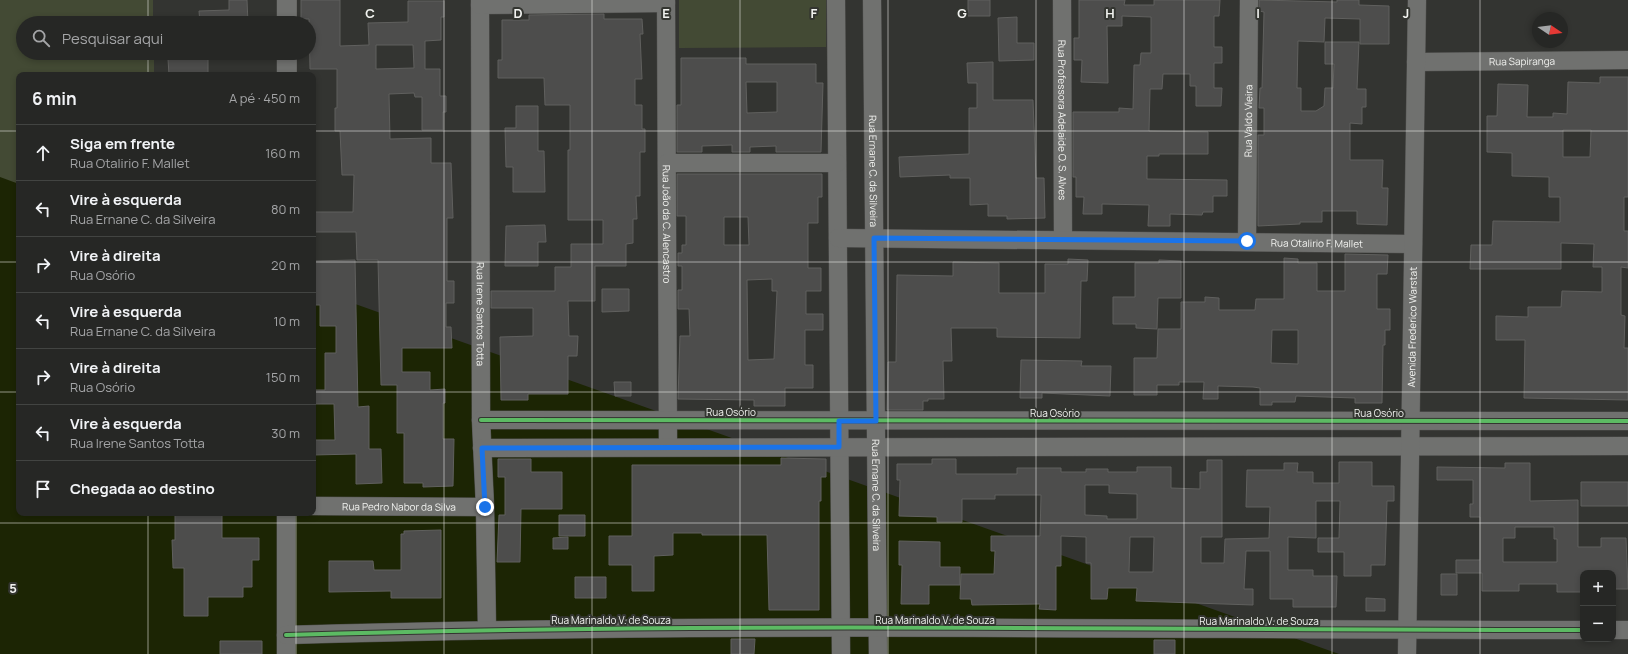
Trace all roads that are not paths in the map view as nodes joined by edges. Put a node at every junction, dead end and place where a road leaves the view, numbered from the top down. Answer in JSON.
{"nodes":[{"id":1,"x":286,"y":0,"type":"edge"},
{"id":2,"x":836,"y":0,"type":"edge"},
{"id":3,"x":872,"y":0,"type":"edge"},
{"id":4,"x":1062,"y":0,"type":"edge"},
{"id":5,"x":1250,"y":0,"type":"edge"},
{"id":6,"x":1417,"y":0,"type":"edge"},
{"id":7,"x":666,"y":1,"type":"edge"},
{"id":8,"x":480,"y":2,"type":"edge"},
{"id":9,"x":286,"y":16,"type":"edge"},
{"id":10,"x":286,"y":60,"type":"edge"},
{"id":11,"x":1628,"y":60,"type":"edge"},
{"id":12,"x":1416,"y":62,"type":"junction"},
{"id":13,"x":286,"y":72,"type":"edge"},
{"id":14,"x":667,"y":163,"type":"junction"},
{"id":15,"x":837,"y":163,"type":"junction"},
{"id":16,"x":838,"y":238,"type":"junction"},
{"id":17,"x":874,"y":238,"type":"junction"},
{"id":18,"x":1063,"y":240,"type":"junction"},
{"id":19,"x":1247,"y":241,"type":"junction"},
{"id":20,"x":1413,"y":244,"type":"junction"},
{"id":21,"x":481,"y":420,"type":"junction"},
{"id":22,"x":668,"y":420,"type":"junction"},
{"id":23,"x":839,"y":421,"type":"junction"},
{"id":24,"x":876,"y":421,"type":"junction"},
{"id":25,"x":1235,"y":421,"type":"junction"},
{"id":26,"x":1410,"y":421,"type":"junction"},
{"id":27,"x":1533,"y":421,"type":"junction"},
{"id":28,"x":1628,"y":421,"type":"edge"},
{"id":29,"x":1235,"y":446,"type":"junction"},
{"id":30,"x":1410,"y":446,"type":"junction"},
{"id":31,"x":1534,"y":446,"type":"junction"},
{"id":32,"x":1628,"y":446,"type":"edge"},
{"id":33,"x":668,"y":447,"type":"junction"},
{"id":34,"x":839,"y":447,"type":"junction"},
{"id":35,"x":876,"y":447,"type":"junction"},
{"id":36,"x":482,"y":448,"type":"junction"},
{"id":37,"x":316,"y":506,"type":"edge"},
{"id":38,"x":485,"y":507,"type":"junction"},
{"id":39,"x":286,"y":516,"type":"edge"},
{"id":40,"x":840,"y":628,"type":"junction"},
{"id":41,"x":878,"y":628,"type":"junction"},
{"id":42,"x":487,"y":629,"type":"junction"},
{"id":43,"x":1407,"y":630,"type":"junction"},
{"id":44,"x":1580,"y":630,"type":"edge"},
{"id":45,"x":1616,"y":630,"type":"edge"},
{"id":46,"x":1628,"y":630,"type":"edge"},
{"id":47,"x":286,"y":635,"type":"junction"},
{"id":48,"x":286,"y":654,"type":"edge"},
{"id":49,"x":841,"y":654,"type":"edge"},
{"id":50,"x":878,"y":654,"type":"edge"},
{"id":51,"x":1407,"y":654,"type":"edge"}],
"edges":[{"from":1,"to":9,"type":"street"},
{"from":2,"to":15,"type":"street"},
{"from":3,"to":17,"type":"street","name":"Rua Ernane C. da Silveira"},
{"from":4,"to":18,"type":"street","name":"Rua Professora Adelaide O. S. Alves"},
{"from":5,"to":19,"type":"street","name":"Rua Valdo Vieira"},
{"from":6,"to":12,"type":"street","name":"Avenida Frederico Warstat"},
{"from":7,"to":8,"type":"street"},
{"from":7,"to":14,"type":"street","name":"Rua João da C. Alencastro"},
{"from":8,"to":21,"type":"street","name":"Rua Irene Santos Totta"},
{"from":10,"to":13,"type":"street"},
{"from":11,"to":12,"type":"street","name":"Rua Sapiranga"},
{"from":12,"to":20,"type":"street","name":"Avenida Frederico Warstat"},
{"from":14,"to":15,"type":"street"},
{"from":14,"to":22,"type":"street","name":"Rua João da C. Alencastro"},
{"from":15,"to":16,"type":"street"},
{"from":16,"to":17,"type":"street","name":"Rua Otalirio F. Mallet"},
{"from":16,"to":23,"type":"street"},
{"from":17,"to":18,"type":"street","name":"Rua Otalirio F. Mallet"},
{"from":17,"to":24,"type":"street","name":"Rua Ernane C. da Silveira"},
{"from":18,"to":19,"type":"street","name":"Rua Otalirio F. Mallet"},
{"from":19,"to":20,"type":"street","name":"Rua Otalirio F. Mallet"},
{"from":20,"to":26,"type":"street","name":"Avenida Frederico Warstat"},
{"from":21,"to":22,"type":"street","name":"Rua Osório"},
{"from":21,"to":36,"type":"street","name":"Rua Irene Santos Totta"},
{"from":22,"to":23,"type":"street","name":"Rua Osório"},
{"from":22,"to":33,"type":"street","name":"Rua João da C. Alencastro"},
{"from":23,"to":24,"type":"street","name":"Rua Osório"},
{"from":23,"to":34,"type":"street"},
{"from":24,"to":25,"type":"street","name":"Rua Osório"},
{"from":24,"to":35,"type":"street","name":"Rua Ernane C. da Silveira"},
{"from":25,"to":26,"type":"street","name":"Rua Osório"},
{"from":25,"to":29,"type":"street"},
{"from":26,"to":27,"type":"street","name":"Rua Osório"},
{"from":26,"to":30,"type":"street","name":"Avenida Frederico Warstat"},
{"from":27,"to":28,"type":"street","name":"Rua Osório"},
{"from":27,"to":31,"type":"street"},
{"from":29,"to":30,"type":"street"},
{"from":29,"to":35,"type":"street"},
{"from":30,"to":31,"type":"street"},
{"from":30,"to":43,"type":"street","name":"Avenida Frederico Warstat"},
{"from":31,"to":32,"type":"street"},
{"from":33,"to":34,"type":"street"},
{"from":33,"to":36,"type":"street"},
{"from":34,"to":35,"type":"street"},
{"from":34,"to":40,"type":"street"},
{"from":35,"to":41,"type":"street","name":"Rua Ernane C. da Silveira"},
{"from":36,"to":38,"type":"street","name":"Rua Irene Santos Totta"},
{"from":37,"to":38,"type":"street","name":"Rua Pedro Nabor da Silva"},
{"from":38,"to":42,"type":"street","name":"Rua Irene Santos Totta"},
{"from":39,"to":47,"type":"street"},
{"from":40,"to":41,"type":"street","name":"Rua Marinaldo V. de Souza"},
{"from":40,"to":42,"type":"street","name":"Rua Marinaldo V. de Souza"},
{"from":40,"to":49,"type":"street"},
{"from":41,"to":43,"type":"street","name":"Rua Marinaldo V. de Souza"},
{"from":41,"to":50,"type":"street","name":"Rua Ernane C. da Silveira"},
{"from":42,"to":47,"type":"street","name":"Rua Marinaldo V. de Souza"},
{"from":43,"to":44,"type":"street","name":"Rua Marinaldo V. de Souza"},
{"from":43,"to":51,"type":"street","name":"Avenida Frederico Warstat"},
{"from":45,"to":46,"type":"street"},
{"from":47,"to":48,"type":"street"}]}
